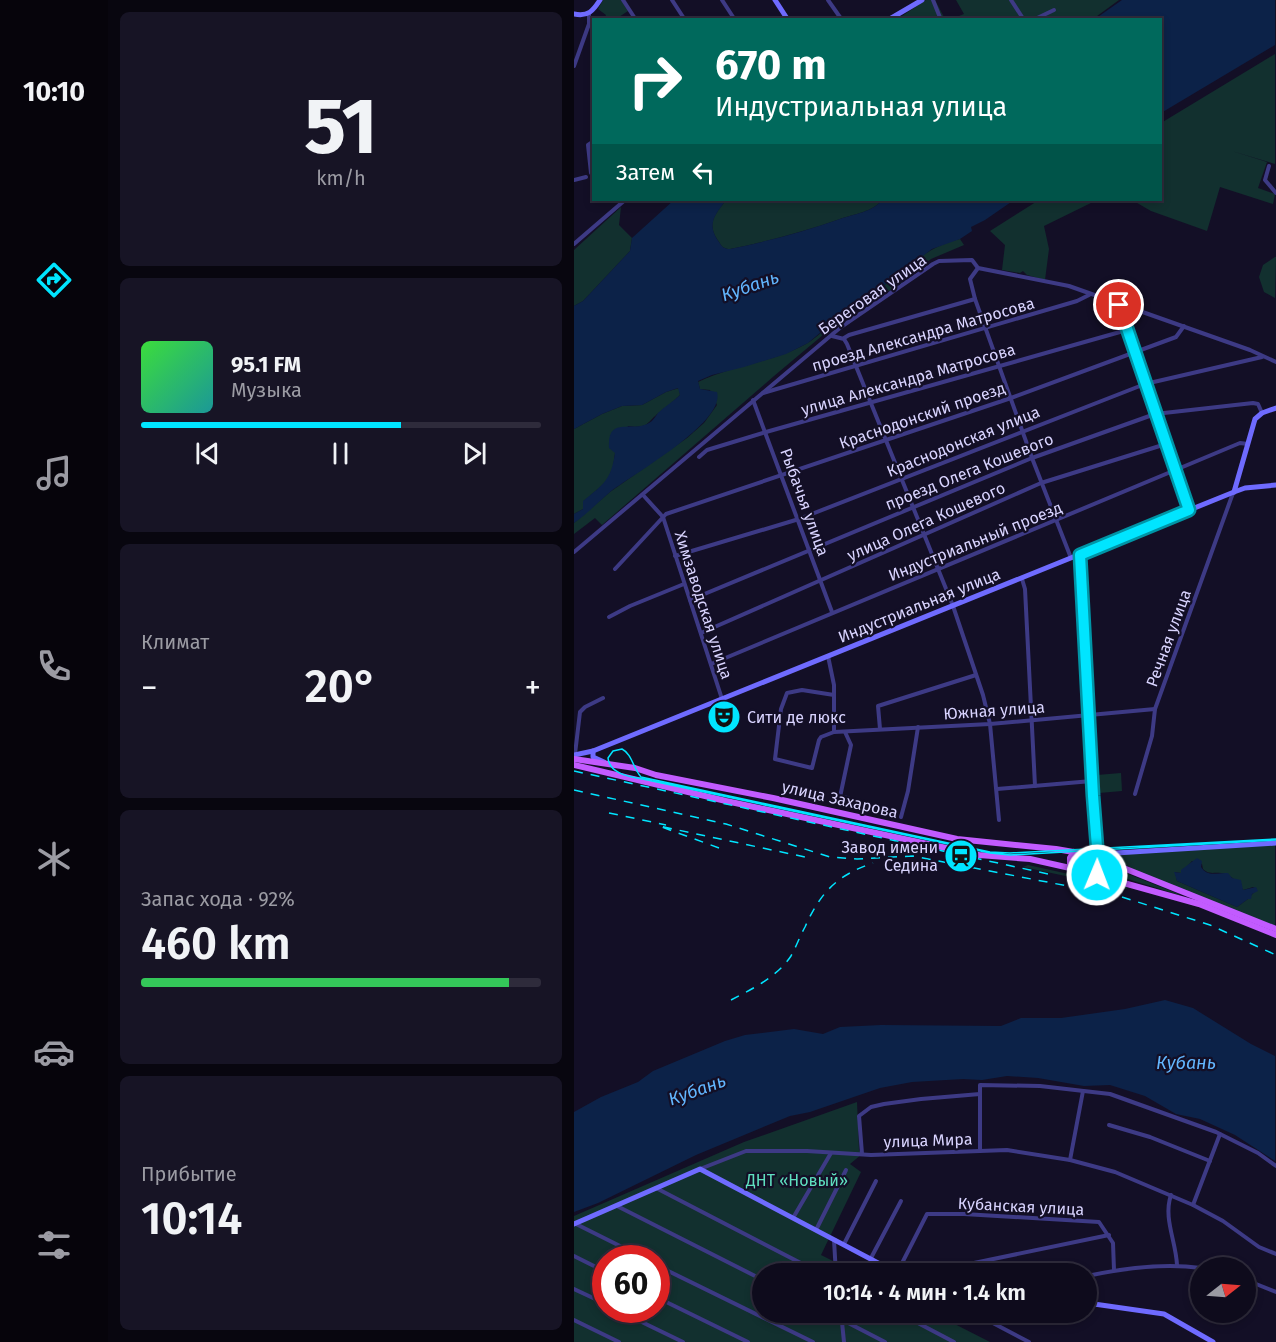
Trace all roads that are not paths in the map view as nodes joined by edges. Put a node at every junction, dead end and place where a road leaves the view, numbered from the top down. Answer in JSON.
{"nodes":[{"id":1,"x":600,"y":0,"type":"edge"},
{"id":2,"x":623,"y":0,"type":"edge"},
{"id":3,"x":673,"y":0,"type":"edge"},
{"id":4,"x":722,"y":0,"type":"edge"},
{"id":5,"x":775,"y":0,"type":"edge"},
{"id":6,"x":828,"y":0,"type":"edge"},
{"id":7,"x":922,"y":0,"type":"edge"},
{"id":8,"x":933,"y":0,"type":"edge"},
{"id":9,"x":1011,"y":0,"type":"edge"},
{"id":10,"x":1054,"y":10,"type":"dead end"},
{"id":11,"x":574,"y":14,"type":"edge"},
{"id":12,"x":589,"y":14,"type":"junction"},
{"id":13,"x":635,"y":18,"type":"edge"},
{"id":14,"x":684,"y":18,"type":"edge"},
{"id":15,"x":734,"y":18,"type":"edge"},
{"id":16,"x":787,"y":18,"type":"edge"},
{"id":17,"x":841,"y":18,"type":"edge"},
{"id":18,"x":891,"y":18,"type":"edge"},
{"id":19,"x":940,"y":18,"type":"edge"},
{"id":20,"x":1023,"y":18,"type":"edge"},
{"id":21,"x":1037,"y":18,"type":"edge"},
{"id":22,"x":591,"y":26,"type":"edge"},
{"id":23,"x":574,"y":66,"type":"edge"},
{"id":24,"x":592,"y":142,"type":"edge"},
{"id":25,"x":1269,"y":166,"type":"dead end"},
{"id":26,"x":591,"y":173,"type":"dead end"},
{"id":27,"x":586,"y":177,"type":"dead end"},
{"id":28,"x":574,"y":180,"type":"edge"},
{"id":29,"x":1276,"y":193,"type":"edge"},
{"id":30,"x":624,"y":201,"type":"edge"},
{"id":31,"x":574,"y":244,"type":"edge"},
{"id":32,"x":978,"y":268,"type":"junction"},
{"id":33,"x":1090,"y":294,"type":"junction"},
{"id":34,"x":975,"y":299,"type":"junction"},
{"id":35,"x":1119,"y":305,"type":"junction"},
{"id":36,"x":1184,"y":327,"type":"junction"},
{"id":37,"x":985,"y":328,"type":"junction"},
{"id":38,"x":1127,"y":330,"type":"junction"},
{"id":39,"x":832,"y":336,"type":"junction"},
{"id":40,"x":844,"y":339,"type":"junction"},
{"id":41,"x":1135,"y":352,"type":"junction"},
{"id":42,"x":1262,"y":357,"type":"junction"},
{"id":43,"x":1276,"y":362,"type":"edge"},
{"id":44,"x":856,"y":365,"type":"junction"},
{"id":45,"x":999,"y":367,"type":"junction"},
{"id":46,"x":1145,"y":384,"type":"junction"},
{"id":47,"x":762,"y":393,"type":"junction"},
{"id":48,"x":1011,"y":398,"type":"junction"},
{"id":49,"x":753,"y":400,"type":"junction"},
{"id":50,"x":871,"y":403,"type":"junction"},
{"id":51,"x":1276,"y":408,"type":"edge"},
{"id":52,"x":1262,"y":412,"type":"junction"},
{"id":53,"x":1155,"y":414,"type":"junction"},
{"id":54,"x":1022,"y":430,"type":"junction"},
{"id":55,"x":766,"y":432,"type":"junction"},
{"id":56,"x":886,"y":440,"type":"junction"},
{"id":57,"x":1166,"y":444,"type":"junction"},
{"id":58,"x":1248,"y":444,"type":"junction"},
{"id":59,"x":699,"y":457,"type":"dead end"},
{"id":60,"x":1032,"y":458,"type":"junction"},
{"id":61,"x":1174,"y":471,"type":"junction"},
{"id":62,"x":783,"y":476,"type":"junction"},
{"id":63,"x":1237,"y":476,"type":"junction"},
{"id":64,"x":900,"y":480,"type":"junction"},
{"id":65,"x":1042,"y":483,"type":"junction"},
{"id":66,"x":1276,"y":485,"type":"edge"},
{"id":67,"x":1245,"y":488,"type":"junction"},
{"id":68,"x":1234,"y":492,"type":"junction"},
{"id":69,"x":643,"y":495,"type":"junction"},
{"id":70,"x":911,"y":507,"type":"junction"},
{"id":71,"x":1189,"y":510,"type":"junction"},
{"id":72,"x":663,"y":517,"type":"junction"},
{"id":73,"x":799,"y":519,"type":"junction"},
{"id":74,"x":1056,"y":521,"type":"junction"},
{"id":75,"x":922,"y":535,"type":"junction"},
{"id":76,"x":809,"y":550,"type":"junction"},
{"id":77,"x":574,"y":552,"type":"edge"},
{"id":78,"x":1080,"y":555,"type":"junction"},
{"id":79,"x":675,"y":556,"type":"junction"},
{"id":80,"x":1071,"y":559,"type":"junction"},
{"id":81,"x":615,"y":569,"type":"dead end"},
{"id":82,"x":936,"y":569,"type":"junction"},
{"id":83,"x":1022,"y":579,"type":"junction"},
{"id":84,"x":821,"y":581,"type":"junction"},
{"id":85,"x":684,"y":584,"type":"junction"},
{"id":86,"x":690,"y":600,"type":"junction"},
{"id":87,"x":953,"y":606,"type":"junction"},
{"id":88,"x":832,"y":612,"type":"junction"},
{"id":89,"x":609,"y":617,"type":"dead end"},
{"id":90,"x":701,"y":633,"type":"junction"},
{"id":91,"x":828,"y":656,"type":"junction"},
{"id":92,"x":711,"y":664,"type":"junction"},
{"id":93,"x":976,"y":675,"type":"junction"},
{"id":94,"x":834,"y":695,"type":"junction"},
{"id":95,"x":603,"y":699,"type":"dead end"},
{"id":96,"x":722,"y":699,"type":"junction"},
{"id":97,"x":1155,"y":709,"type":"junction"},
{"id":98,"x":1088,"y":715,"type":"junction"},
{"id":99,"x":1031,"y":720,"type":"junction"},
{"id":100,"x":990,"y":724,"type":"junction"},
{"id":101,"x":918,"y":728,"type":"junction"},
{"id":102,"x":880,"y":729,"type":"junction"},
{"id":103,"x":834,"y":732,"type":"junction"},
{"id":104,"x":845,"y":732,"type":"junction"},
{"id":105,"x":593,"y":750,"type":"junction"},
{"id":106,"x":577,"y":761,"type":"edge"},
{"id":107,"x":604,"y":762,"type":"junction"},
{"id":108,"x":1092,"y":781,"type":"junction"},
{"id":109,"x":1036,"y":786,"type":"junction"},
{"id":110,"x":997,"y":789,"type":"junction"},
{"id":111,"x":1135,"y":794,"type":"dead end"},
{"id":112,"x":848,"y":798,"type":"dead end"},
{"id":113,"x":901,"y":817,"type":"dead end"},
{"id":114,"x":999,"y":820,"type":"dead end"},
{"id":115,"x":1276,"y":843,"type":"edge"},
{"id":116,"x":1074,"y":852,"type":"junction"},
{"id":117,"x":1100,"y":856,"type":"junction"},
{"id":118,"x":1070,"y":868,"type":"junction"},
{"id":119,"x":1097,"y":875,"type":"junction"},
{"id":120,"x":1276,"y":929,"type":"edge"},
{"id":121,"x":1276,"y":935,"type":"edge"},
{"id":122,"x":1084,"y":1091,"type":"junction"},
{"id":123,"x":980,"y":1094,"type":"junction"},
{"id":124,"x":1109,"y":1125,"type":"dead end"},
{"id":125,"x":1220,"y":1134,"type":"junction"},
{"id":126,"x":980,"y":1151,"type":"junction"},
{"id":127,"x":831,"y":1153,"type":"junction"},
{"id":128,"x":862,"y":1154,"type":"junction"},
{"id":129,"x":1070,"y":1160,"type":"junction"},
{"id":130,"x":1210,"y":1161,"type":"junction"},
{"id":131,"x":1276,"y":1166,"type":"edge"},
{"id":132,"x":700,"y":1169,"type":"junction"},
{"id":133,"x":846,"y":1170,"type":"dead end"},
{"id":134,"x":876,"y":1181,"type":"dead end"},
{"id":135,"x":656,"y":1188,"type":"junction"},
{"id":136,"x":1171,"y":1195,"type":"junction"},
{"id":137,"x":901,"y":1201,"type":"dead end"},
{"id":138,"x":1193,"y":1205,"type":"junction"},
{"id":139,"x":617,"y":1206,"type":"junction"},
{"id":140,"x":793,"y":1218,"type":"junction"},
{"id":141,"x":575,"y":1224,"type":"edge"},
{"id":142,"x":816,"y":1230,"type":"junction"},
{"id":143,"x":1109,"y":1235,"type":"junction"},
{"id":144,"x":834,"y":1239,"type":"junction"},
{"id":145,"x":844,"y":1244,"type":"junction"},
{"id":146,"x":618,"y":1245,"type":"edge"},
{"id":147,"x":1276,"y":1254,"type":"edge"},
{"id":148,"x":574,"y":1256,"type":"edge"},
{"id":149,"x":871,"y":1258,"type":"junction"},
{"id":150,"x":801,"y":1263,"type":"edge"},
{"id":151,"x":835,"y":1263,"type":"edge"},
{"id":152,"x":880,"y":1263,"type":"edge"},
{"id":153,"x":903,"y":1263,"type":"edge"},
{"id":154,"x":974,"y":1263,"type":"edge"},
{"id":155,"x":592,"y":1265,"type":"edge"},
{"id":156,"x":1177,"y":1265,"type":"junction"},
{"id":157,"x":1190,"y":1267,"type":"edge"},
{"id":158,"x":1114,"y":1270,"type":"junction"},
{"id":159,"x":670,"y":1272,"type":"edge"},
{"id":160,"x":1097,"y":1274,"type":"edge"},
{"id":161,"x":752,"y":1275,"type":"edge"},
{"id":162,"x":1256,"y":1284,"type":"edge"},
{"id":163,"x":574,"y":1289,"type":"edge"},
{"id":164,"x":1276,"y":1292,"type":"edge"},
{"id":165,"x":592,"y":1297,"type":"edge"},
{"id":166,"x":670,"y":1304,"type":"edge"},
{"id":167,"x":1097,"y":1304,"type":"edge"},
{"id":168,"x":574,"y":1320,"type":"edge"},
{"id":169,"x":644,"y":1323,"type":"edge"},
{"id":170,"x":841,"y":1323,"type":"edge"},
{"id":171,"x":847,"y":1323,"type":"edge"},
{"id":172,"x":918,"y":1323,"type":"edge"},
{"id":173,"x":993,"y":1323,"type":"edge"},
{"id":174,"x":619,"y":1342,"type":"edge"},
{"id":175,"x":683,"y":1342,"type":"edge"},
{"id":176,"x":748,"y":1342,"type":"edge"},
{"id":177,"x":813,"y":1342,"type":"edge"},
{"id":178,"x":844,"y":1342,"type":"edge"},
{"id":179,"x":885,"y":1342,"type":"edge"},
{"id":180,"x":954,"y":1342,"type":"edge"},
{"id":181,"x":1029,"y":1342,"type":"edge"},
{"id":182,"x":1213,"y":1342,"type":"edge"}],
"edges":[{"from":1,"to":12,"type":"street"},
{"from":2,"to":13,"type":"street"},
{"from":3,"to":14,"type":"street"},
{"from":4,"to":15,"type":"street"},
{"from":5,"to":16,"type":"street"},
{"from":6,"to":17,"type":"street"},
{"from":7,"to":18,"type":"street"},
{"from":8,"to":19,"type":"street"},
{"from":9,"to":20,"type":"street"},
{"from":10,"to":21,"type":"street"},
{"from":11,"to":12,"type":"street"},
{"from":12,"to":22,"type":"street"},
{"from":22,"to":23,"type":"street"},
{"from":24,"to":26,"type":"street"},
{"from":25,"to":29,"type":"street"},
{"from":27,"to":28,"type":"street"},
{"from":30,"to":31,"type":"street"},
{"from":32,"to":33,"type":"street","name":"Береговая улица"},
{"from":32,"to":34,"type":"street"},
{"from":32,"to":39,"type":"street","name":"Береговая улица"},
{"from":33,"to":35,"type":"street","name":"Береговая улица"},
{"from":33,"to":37,"type":"street","name":"проезд Александра Матросова"},
{"from":34,"to":37,"type":"street"},
{"from":34,"to":40,"type":"street"},
{"from":35,"to":36,"type":"street","name":"Береговая улица"},
{"from":35,"to":38,"type":"street"},
{"from":36,"to":41,"type":"street","name":"Краснодонский проезд"},
{"from":36,"to":42,"type":"street","name":"Береговая улица"},
{"from":37,"to":44,"type":"street","name":"проезд Александра Матросова"},
{"from":37,"to":45,"type":"street"},
{"from":38,"to":41,"type":"street"},
{"from":38,"to":45,"type":"street","name":"улица Александра Матросова"},
{"from":39,"to":40,"type":"street"},
{"from":39,"to":47,"type":"street","name":"Береговая улица"},
{"from":40,"to":44,"type":"street"},
{"from":41,"to":46,"type":"street"},
{"from":41,"to":48,"type":"street","name":"Краснодонский проезд"},
{"from":42,"to":43,"type":"street","name":"Береговая улица"},
{"from":42,"to":46,"type":"street","name":"Краснодонская улица"},
{"from":44,"to":47,"type":"street","name":"проезд Александра Матросова"},
{"from":44,"to":50,"type":"street"},
{"from":45,"to":48,"type":"street"},
{"from":45,"to":50,"type":"street","name":"улица Александра Матросова"},
{"from":46,"to":53,"type":"street"},
{"from":46,"to":54,"type":"street","name":"Краснодонская улица"},
{"from":47,"to":49,"type":"street","name":"Береговая улица"},
{"from":48,"to":54,"type":"street"},
{"from":48,"to":56,"type":"street","name":"Краснодонский проезд"},
{"from":49,"to":55,"type":"street","name":"Рыбачья улица"},
{"from":49,"to":69,"type":"street","name":"Береговая улица"},
{"from":50,"to":55,"type":"street","name":"улица Александра Матросова"},
{"from":50,"to":56,"type":"street"},
{"from":51,"to":52,"type":"street"},
{"from":52,"to":53,"type":"street","name":"проезд Олега Кошевого"},
{"from":52,"to":58,"type":"street"},
{"from":53,"to":57,"type":"street"},
{"from":53,"to":60,"type":"street","name":"проезд Олега Кошевого"},
{"from":54,"to":60,"type":"street"},
{"from":54,"to":64,"type":"street","name":"Краснодонская улица"},
{"from":55,"to":59,"type":"street","name":"улица Александра Матросова"},
{"from":55,"to":62,"type":"street","name":"Рыбачья улица"},
{"from":56,"to":62,"type":"street","name":"Краснодонский проезд"},
{"from":56,"to":64,"type":"street"},
{"from":57,"to":61,"type":"street"},
{"from":57,"to":65,"type":"street","name":"улица Олега Кошевого"},
{"from":58,"to":61,"type":"street","name":"Индустриальный проезд"},
{"from":58,"to":63,"type":"street"},
{"from":60,"to":65,"type":"street"},
{"from":60,"to":70,"type":"street","name":"проезд Олега Кошевого"},
{"from":61,"to":71,"type":"street"},
{"from":61,"to":74,"type":"street","name":"Индустриальный проезд"},
{"from":62,"to":72,"type":"street","name":"Краснодонский проезд"},
{"from":62,"to":73,"type":"street","name":"Рыбачья улица"},
{"from":63,"to":67,"type":"street"},
{"from":63,"to":68,"type":"street"},
{"from":64,"to":70,"type":"street"},
{"from":64,"to":73,"type":"street","name":"Краснодонская улица"},
{"from":65,"to":74,"type":"street"},
{"from":65,"to":75,"type":"street","name":"улица Олега Кошевого"},
{"from":66,"to":67,"type":"street","name":"Индустриальная улица"},
{"from":67,"to":68,"type":"street","name":"Индустриальная улица"},
{"from":68,"to":71,"type":"street","name":"Индустриальная улица"},
{"from":68,"to":97,"type":"street","name":"Речная улица"},
{"from":69,"to":72,"type":"street","name":"Химзаводская улица"},
{"from":69,"to":77,"type":"street","name":"Береговая улица"},
{"from":70,"to":75,"type":"street"},
{"from":70,"to":76,"type":"street","name":"проезд Олега Кошевого"},
{"from":71,"to":78,"type":"street","name":"Индустриальная улица"},
{"from":72,"to":79,"type":"street","name":"Химзаводская улица"},
{"from":72,"to":81,"type":"street","name":"Химзаводская улица"},
{"from":73,"to":76,"type":"street","name":"Рыбачья улица"},
{"from":73,"to":79,"type":"street","name":"Краснодонская улица"},
{"from":74,"to":80,"type":"street"},
{"from":74,"to":82,"type":"street","name":"Индустриальный проезд"},
{"from":75,"to":82,"type":"street"},
{"from":75,"to":84,"type":"street","name":"улица Олега Кошевого"},
{"from":76,"to":84,"type":"street","name":"Рыбачья улица"},
{"from":76,"to":86,"type":"street","name":"проезд Олега Кошевого"},
{"from":78,"to":80,"type":"street","name":"Индустриальная улица"},
{"from":78,"to":98,"type":"street"},
{"from":79,"to":85,"type":"street","name":"Химзаводская улица"},
{"from":80,"to":83,"type":"street","name":"Индустриальная улица"},
{"from":82,"to":87,"type":"street"},
{"from":82,"to":88,"type":"street","name":"Индустриальный проезд"},
{"from":83,"to":87,"type":"street","name":"Индустриальная улица"},
{"from":83,"to":99,"type":"street"},
{"from":84,"to":88,"type":"street","name":"Рыбачья улица"},
{"from":84,"to":90,"type":"street","name":"улица Олега Кошевого"},
{"from":85,"to":86,"type":"street","name":"Химзаводская улица"},
{"from":85,"to":89,"type":"street"},
{"from":86,"to":90,"type":"street","name":"Химзаводская улица"},
{"from":87,"to":91,"type":"street","name":"Индустриальная улица"},
{"from":87,"to":93,"type":"street"},
{"from":88,"to":92,"type":"street","name":"Индустриальный проезд"},
{"from":90,"to":92,"type":"street","name":"Химзаводская улица"},
{"from":91,"to":94,"type":"street"},
{"from":91,"to":96,"type":"street","name":"Индустриальная улица"},
{"from":92,"to":96,"type":"street","name":"Химзаводская улица"},
{"from":93,"to":100,"type":"street"},
{"from":93,"to":102,"type":"street"},
{"from":94,"to":103,"type":"street"},
{"from":94,"to":103,"type":"street"},
{"from":95,"to":106,"type":"street"},
{"from":96,"to":105,"type":"street","name":"Индустриальная улица"},
{"from":97,"to":98,"type":"street","name":"Южная улица"},
{"from":97,"to":111,"type":"street","name":"Речная улица"},
{"from":98,"to":99,"type":"street","name":"Южная улица"},
{"from":98,"to":108,"type":"street"},
{"from":99,"to":100,"type":"street","name":"Южная улица"},
{"from":99,"to":109,"type":"street"},
{"from":100,"to":101,"type":"street","name":"Южная улица"},
{"from":100,"to":110,"type":"street"},
{"from":101,"to":102,"type":"street","name":"Южная улица"},
{"from":101,"to":113,"type":"street"},
{"from":102,"to":104,"type":"street","name":"Южная улица"},
{"from":103,"to":104,"type":"street","name":"Южная улица"},
{"from":104,"to":112,"type":"street"},
{"from":105,"to":106,"type":"street","name":"Индустриальная улица"},
{"from":105,"to":107,"type":"street"},
{"from":106,"to":107,"type":"main road","name":"улица Захарова"},
{"from":106,"to":118,"type":"main road","name":"улица Захарова"},
{"from":107,"to":116,"type":"main road","name":"улица Захарова"},
{"from":108,"to":109,"type":"street"},
{"from":108,"to":117,"type":"street"},
{"from":109,"to":110,"type":"street"},
{"from":110,"to":114,"type":"street"},
{"from":115,"to":117,"type":"street","name":"улица Захарова"},
{"from":116,"to":117,"type":"main road","name":"улица Захарова"},
{"from":116,"to":118,"type":"main road"},
{"from":117,"to":119,"type":"main road"},
{"from":117,"to":120,"type":"main road"},
{"from":118,"to":119,"type":"main road","name":"улица Захарова"},
{"from":119,"to":121,"type":"main road","name":"улица Захарова"},
{"from":122,"to":123,"type":"street"},
{"from":122,"to":125,"type":"street"},
{"from":122,"to":129,"type":"street"},
{"from":123,"to":126,"type":"street"},
{"from":123,"to":128,"type":"street"},
{"from":124,"to":130,"type":"street"},
{"from":125,"to":130,"type":"street"},
{"from":125,"to":131,"type":"street"},
{"from":126,"to":128,"type":"street","name":"улица Мира"},
{"from":126,"to":129,"type":"street","name":"улица Мира"},
{"from":127,"to":128,"type":"street","name":"улица Мира"},
{"from":127,"to":132,"type":"street","name":"улица Мира"},
{"from":127,"to":140,"type":"street"},
{"from":129,"to":136,"type":"street","name":"улица Мира"},
{"from":130,"to":138,"type":"street"},
{"from":132,"to":135,"type":"street","name":"улица Мира"},
{"from":132,"to":140,"type":"street"},
{"from":133,"to":142,"type":"street"},
{"from":134,"to":145,"type":"street"},
{"from":135,"to":139,"type":"street","name":"улица Мира"},
{"from":135,"to":150,"type":"street"},
{"from":136,"to":138,"type":"street","name":"улица Мира"},
{"from":136,"to":156,"type":"street"},
{"from":137,"to":149,"type":"street"},
{"from":138,"to":147,"type":"street","name":"улица Мира"},
{"from":139,"to":141,"type":"street","name":"улица Мира"},
{"from":139,"to":161,"type":"street"},
{"from":140,"to":142,"type":"street"},
{"from":141,"to":146,"type":"street"},
{"from":142,"to":144,"type":"street"},
{"from":143,"to":153,"type":"street","name":"Кубанская улица"},
{"from":143,"to":154,"type":"street"},
{"from":143,"to":158,"type":"street"},
{"from":144,"to":145,"type":"street"},
{"from":144,"to":151,"type":"street"},
{"from":145,"to":149,"type":"street"},
{"from":148,"to":155,"type":"street"},
{"from":149,"to":152,"type":"street"},
{"from":156,"to":157,"type":"street"},
{"from":156,"to":158,"type":"street"},
{"from":158,"to":160,"type":"street"},
{"from":159,"to":177,"type":"street"},
{"from":162,"to":164,"type":"street"},
{"from":163,"to":165,"type":"street"},
{"from":166,"to":176,"type":"street"},
{"from":167,"to":182,"type":"street"},
{"from":168,"to":174,"type":"street"},
{"from":169,"to":175,"type":"street"},
{"from":170,"to":178,"type":"street"},
{"from":171,"to":179,"type":"street"},
{"from":172,"to":180,"type":"street"},
{"from":173,"to":181,"type":"street"}]}
